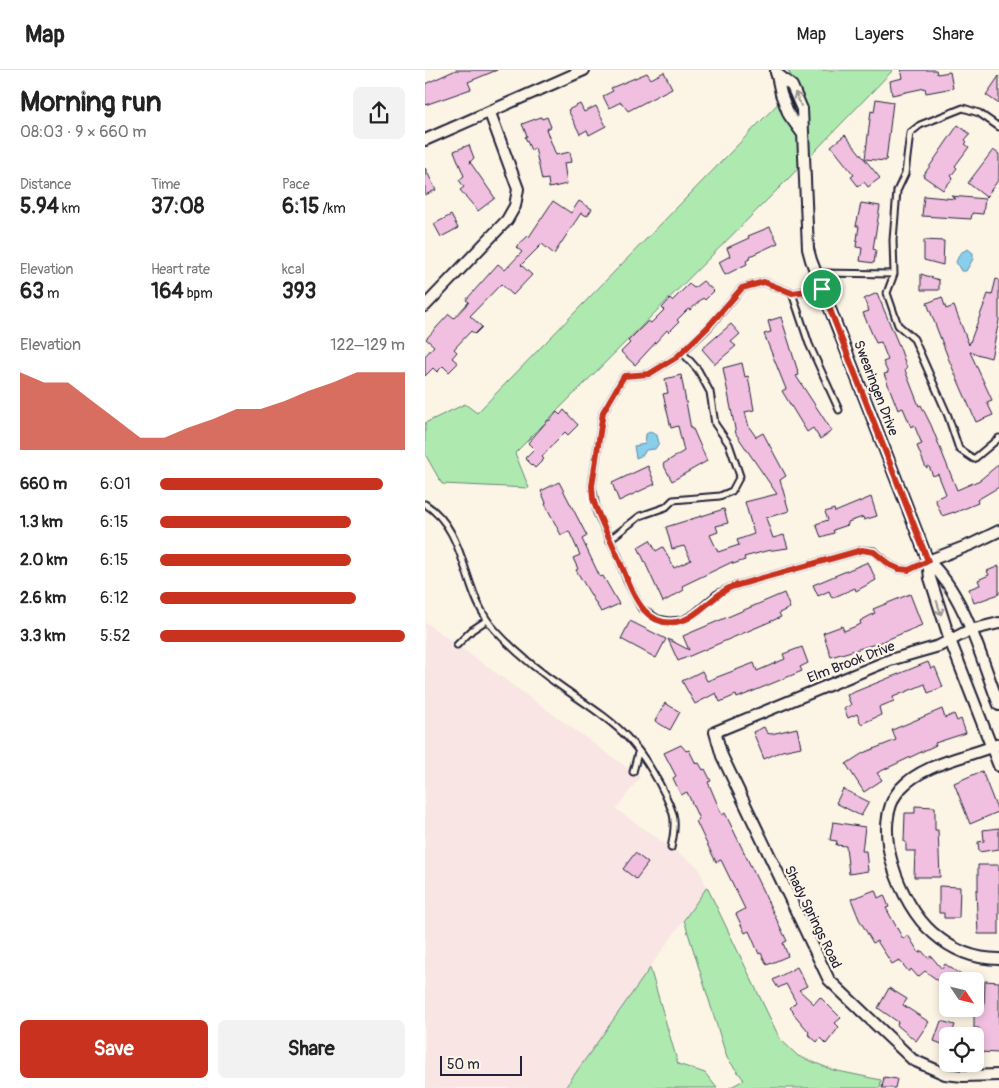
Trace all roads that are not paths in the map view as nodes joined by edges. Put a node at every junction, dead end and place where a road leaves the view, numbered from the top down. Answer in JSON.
{"nodes":[{"id":1,"x":584,"y":70,"type":"edge"},
{"id":2,"x":776,"y":71,"type":"edge"},
{"id":3,"x":490,"y":113,"type":"junction"},
{"id":4,"x":999,"y":127,"type":"edge"},
{"id":5,"x":802,"y":134,"type":"junction"},
{"id":6,"x":425,"y":140,"type":"edge"},
{"id":7,"x":816,"y":273,"type":"junction"},
{"id":8,"x":894,"y":274,"type":"junction"},
{"id":9,"x":822,"y":289,"type":"junction"},
{"id":10,"x":792,"y":293,"type":"junction"},
{"id":11,"x":425,"y":306,"type":"edge"},
{"id":12,"x":682,"y":352,"type":"junction"},
{"id":13,"x":839,"y":410,"type":"dead end"},
{"id":14,"x":999,"y":438,"type":"edge"},
{"id":15,"x":425,"y":504,"type":"edge"},
{"id":16,"x":999,"y":531,"type":"edge"},
{"id":17,"x":609,"y":540,"type":"junction"},
{"id":18,"x":928,"y":561,"type":"junction"},
{"id":19,"x":487,"y":620,"type":"junction"},
{"id":20,"x":999,"y":623,"type":"edge"},
{"id":21,"x":970,"y":630,"type":"junction"},
{"id":22,"x":950,"y":640,"type":"junction"},
{"id":23,"x":457,"y":645,"type":"dead end"},
{"id":24,"x":999,"y":705,"type":"edge"},
{"id":25,"x":715,"y":732,"type":"joint"},
{"id":26,"x":995,"y":745,"type":"edge"},
{"id":27,"x":639,"y":753,"type":"junction"},
{"id":28,"x":999,"y":766,"type":"edge"},
{"id":29,"x":633,"y":772,"type":"dead end"},
{"id":30,"x":671,"y":848,"type":"dead end"},
{"id":31,"x":999,"y":959,"type":"edge"},
{"id":32,"x":999,"y":1075,"type":"edge"}],
"edges":[{"from":1,"to":3,"type":"street"},
{"from":2,"to":5,"type":"street","name":"Swearingen Drive"},
{"from":5,"to":2,"type":"street","name":"Swearingen Drive","one_way":true},
{"from":3,"to":6,"type":"street"},
{"from":3,"to":11,"type":"street"},
{"from":4,"to":8,"type":"lane"},
{"from":5,"to":7,"type":"street","name":"Swearingen Drive"},
{"from":7,"to":8,"type":"lane"},
{"from":7,"to":9,"type":"street","name":"Swearingen Drive"},
{"from":8,"to":14,"type":"lane"},
{"from":9,"to":10,"type":"lane"},
{"from":9,"to":18,"type":"street","name":"Swearingen Drive"},
{"from":10,"to":12,"type":"lane"},
{"from":10,"to":13,"type":"lane"},
{"from":12,"to":17,"type":"lane"},
{"from":12,"to":17,"type":"lane"},
{"from":15,"to":19,"type":"lane"},
{"from":16,"to":18,"type":"street"},
{"from":17,"to":18,"type":"lane"},
{"from":18,"to":21,"type":"street","name":"Swearingen Drive"},
{"from":18,"to":22,"type":"street","name":"Swearingen Drive","one_way":true},
{"from":19,"to":23,"type":"lane"},
{"from":19,"to":27,"type":"lane"},
{"from":20,"to":21,"type":"street","name":"Elm Brook Drive"},
{"from":21,"to":22,"type":"street","name":"Elm Brook Drive"},
{"from":21,"to":24,"type":"street","name":"Swearingen Drive"},
{"from":22,"to":25,"type":"street","name":"Elm Brook Drive"},
{"from":22,"to":26,"type":"street","name":"Swearingen Drive"},
{"from":25,"to":32,"type":"street","name":"Shady Springs Road"},
{"from":26,"to":28,"type":"street","name":"Swearingen Drive"},
{"from":26,"to":31,"type":"street"},
{"from":27,"to":29,"type":"lane"},
{"from":27,"to":30,"type":"lane"}]}
